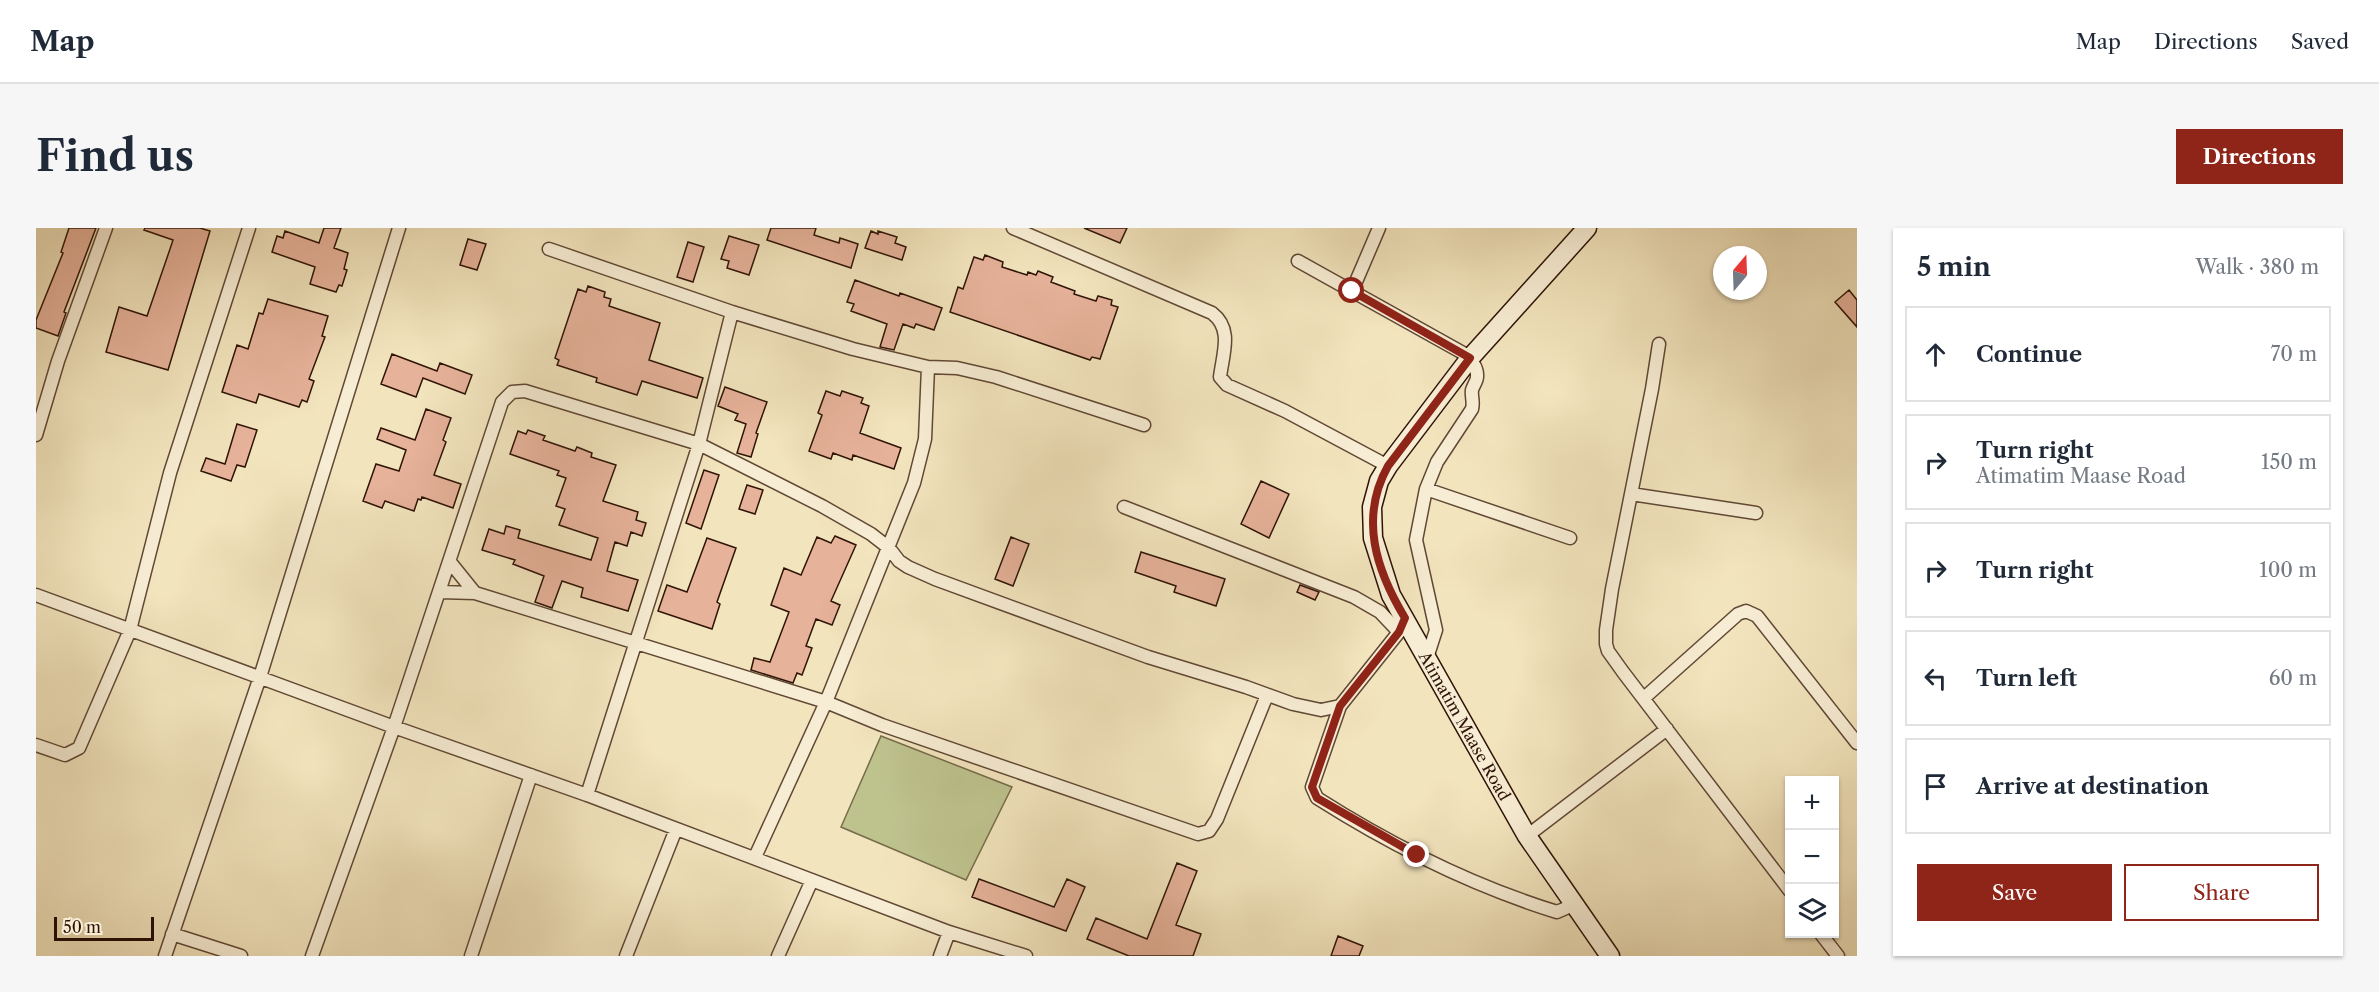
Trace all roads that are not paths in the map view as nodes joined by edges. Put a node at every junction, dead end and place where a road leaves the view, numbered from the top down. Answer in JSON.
{"nodes":[{"id":1,"x":106,"y":228,"type":"edge"},
{"id":2,"x":249,"y":228,"type":"edge"},
{"id":3,"x":399,"y":228,"type":"edge"},
{"id":4,"x":1013,"y":228,"type":"edge"},
{"id":5,"x":1379,"y":228,"type":"edge"},
{"id":6,"x":1587,"y":228,"type":"edge"},
{"id":7,"x":549,"y":249,"type":"dead end"},
{"id":8,"x":1298,"y":261,"type":"dead end"},
{"id":9,"x":1352,"y":291,"type":"junction"},
{"id":10,"x":732,"y":312,"type":"junction"},
{"id":11,"x":1659,"y":344,"type":"dead end"},
{"id":12,"x":1470,"y":358,"type":"junction"},
{"id":13,"x":928,"y":367,"type":"junction"},
{"id":14,"x":1144,"y":425,"type":"dead end"},
{"id":15,"x":36,"y":435,"type":"edge"},
{"id":16,"x":699,"y":444,"type":"junction"},
{"id":17,"x":1388,"y":466,"type":"junction"},
{"id":18,"x":1426,"y":489,"type":"junction"},
{"id":19,"x":1631,"y":494,"type":"junction"},
{"id":20,"x":1124,"y":507,"type":"dead end"},
{"id":21,"x":1756,"y":513,"type":"dead end"},
{"id":22,"x":1570,"y":538,"type":"dead end"},
{"id":23,"x":889,"y":548,"type":"junction"},
{"id":24,"x":450,"y":562,"type":"junction"},
{"id":25,"x":440,"y":592,"type":"junction"},
{"id":26,"x":475,"y":593,"type":"junction"},
{"id":27,"x":36,"y":595,"type":"edge"},
{"id":28,"x":1402,"y":625,"type":"junction"},
{"id":29,"x":130,"y":630,"type":"junction"},
{"id":30,"x":637,"y":643,"type":"junction"},
{"id":31,"x":1427,"y":658,"type":"junction"},
{"id":32,"x":260,"y":677,"type":"junction"},
{"id":33,"x":1267,"y":695,"type":"junction"},
{"id":34,"x":1644,"y":698,"type":"junction"},
{"id":35,"x":826,"y":702,"type":"junction"},
{"id":36,"x":1340,"y":706,"type":"junction"},
{"id":37,"x":394,"y":727,"type":"junction"},
{"id":38,"x":1667,"y":729,"type":"junction"},
{"id":39,"x":1857,"y":743,"type":"edge"},
{"id":40,"x":36,"y":745,"type":"edge"},
{"id":41,"x":531,"y":775,"type":"junction"},
{"id":42,"x":587,"y":795,"type":"junction"},
{"id":43,"x":676,"y":829,"type":"junction"},
{"id":44,"x":1527,"y":836,"type":"junction"},
{"id":45,"x":755,"y":857,"type":"junction"},
{"id":46,"x":812,"y":880,"type":"junction"},
{"id":47,"x":1785,"y":884,"type":"edge"},
{"id":48,"x":1573,"y":905,"type":"junction"},
{"id":49,"x":949,"y":932,"type":"junction"},
{"id":50,"x":172,"y":934,"type":"junction"},
{"id":51,"x":1825,"y":938,"type":"edge"},
{"id":52,"x":165,"y":956,"type":"edge"},
{"id":53,"x":241,"y":956,"type":"edge"},
{"id":54,"x":312,"y":956,"type":"edge"},
{"id":55,"x":471,"y":956,"type":"edge"},
{"id":56,"x":626,"y":956,"type":"edge"},
{"id":57,"x":778,"y":956,"type":"edge"},
{"id":58,"x":940,"y":956,"type":"edge"},
{"id":59,"x":1026,"y":956,"type":"edge"},
{"id":60,"x":1610,"y":956,"type":"edge"},
{"id":61,"x":1838,"y":956,"type":"edge"}],
"edges":[{"from":1,"to":15,"type":"street"},
{"from":2,"to":29,"type":"street"},
{"from":3,"to":32,"type":"street"},
{"from":4,"to":17,"type":"street"},
{"from":5,"to":9,"type":"street"},
{"from":6,"to":12,"type":"main road","name":"Atimatim Maase Road"},
{"from":7,"to":10,"type":"street"},
{"from":8,"to":9,"type":"street"},
{"from":9,"to":12,"type":"street"},
{"from":10,"to":13,"type":"street"},
{"from":10,"to":16,"type":"street"},
{"from":11,"to":19,"type":"street"},
{"from":12,"to":17,"type":"main road","name":"Atimatim Maase Road"},
{"from":12,"to":18,"type":"street"},
{"from":13,"to":14,"type":"street"},
{"from":13,"to":23,"type":"street"},
{"from":16,"to":23,"type":"street"},
{"from":16,"to":24,"type":"street"},
{"from":16,"to":30,"type":"street"},
{"from":17,"to":28,"type":"main road","name":"Atimatim Maase Road"},
{"from":18,"to":22,"type":"street"},
{"from":18,"to":31,"type":"street"},
{"from":19,"to":21,"type":"street"},
{"from":19,"to":34,"type":"street"},
{"from":20,"to":28,"type":"street"},
{"from":23,"to":33,"type":"street"},
{"from":23,"to":35,"type":"street"},
{"from":24,"to":25,"type":"street"},
{"from":24,"to":26,"type":"street"},
{"from":25,"to":26,"type":"street"},
{"from":25,"to":37,"type":"street"},
{"from":26,"to":30,"type":"street"},
{"from":27,"to":29,"type":"street"},
{"from":28,"to":31,"type":"main road","name":"Atimatim Maase Road"},
{"from":28,"to":36,"type":"street"},
{"from":29,"to":32,"type":"street"},
{"from":29,"to":40,"type":"street"},
{"from":30,"to":35,"type":"street"},
{"from":30,"to":42,"type":"street"},
{"from":31,"to":44,"type":"main road","name":"Atimatim Maase Road"},
{"from":32,"to":37,"type":"street"},
{"from":32,"to":50,"type":"street"},
{"from":33,"to":35,"type":"street"},
{"from":33,"to":36,"type":"street"},
{"from":34,"to":38,"type":"street"},
{"from":34,"to":39,"type":"street"},
{"from":35,"to":45,"type":"street"},
{"from":36,"to":48,"type":"street"},
{"from":37,"to":41,"type":"street"},
{"from":37,"to":54,"type":"street"},
{"from":38,"to":44,"type":"street"},
{"from":38,"to":47,"type":"street"},
{"from":41,"to":42,"type":"street"},
{"from":41,"to":55,"type":"street"},
{"from":42,"to":43,"type":"street"},
{"from":43,"to":45,"type":"street"},
{"from":43,"to":56,"type":"street"},
{"from":44,"to":48,"type":"main road","name":"Atimatim Maase Road"},
{"from":45,"to":46,"type":"street"},
{"from":46,"to":49,"type":"street"},
{"from":46,"to":57,"type":"street"},
{"from":48,"to":60,"type":"main road","name":"Atimatim Maase Road"},
{"from":49,"to":58,"type":"street"},
{"from":49,"to":59,"type":"street"},
{"from":50,"to":52,"type":"street"},
{"from":50,"to":53,"type":"street"},
{"from":51,"to":61,"type":"street"}]}
